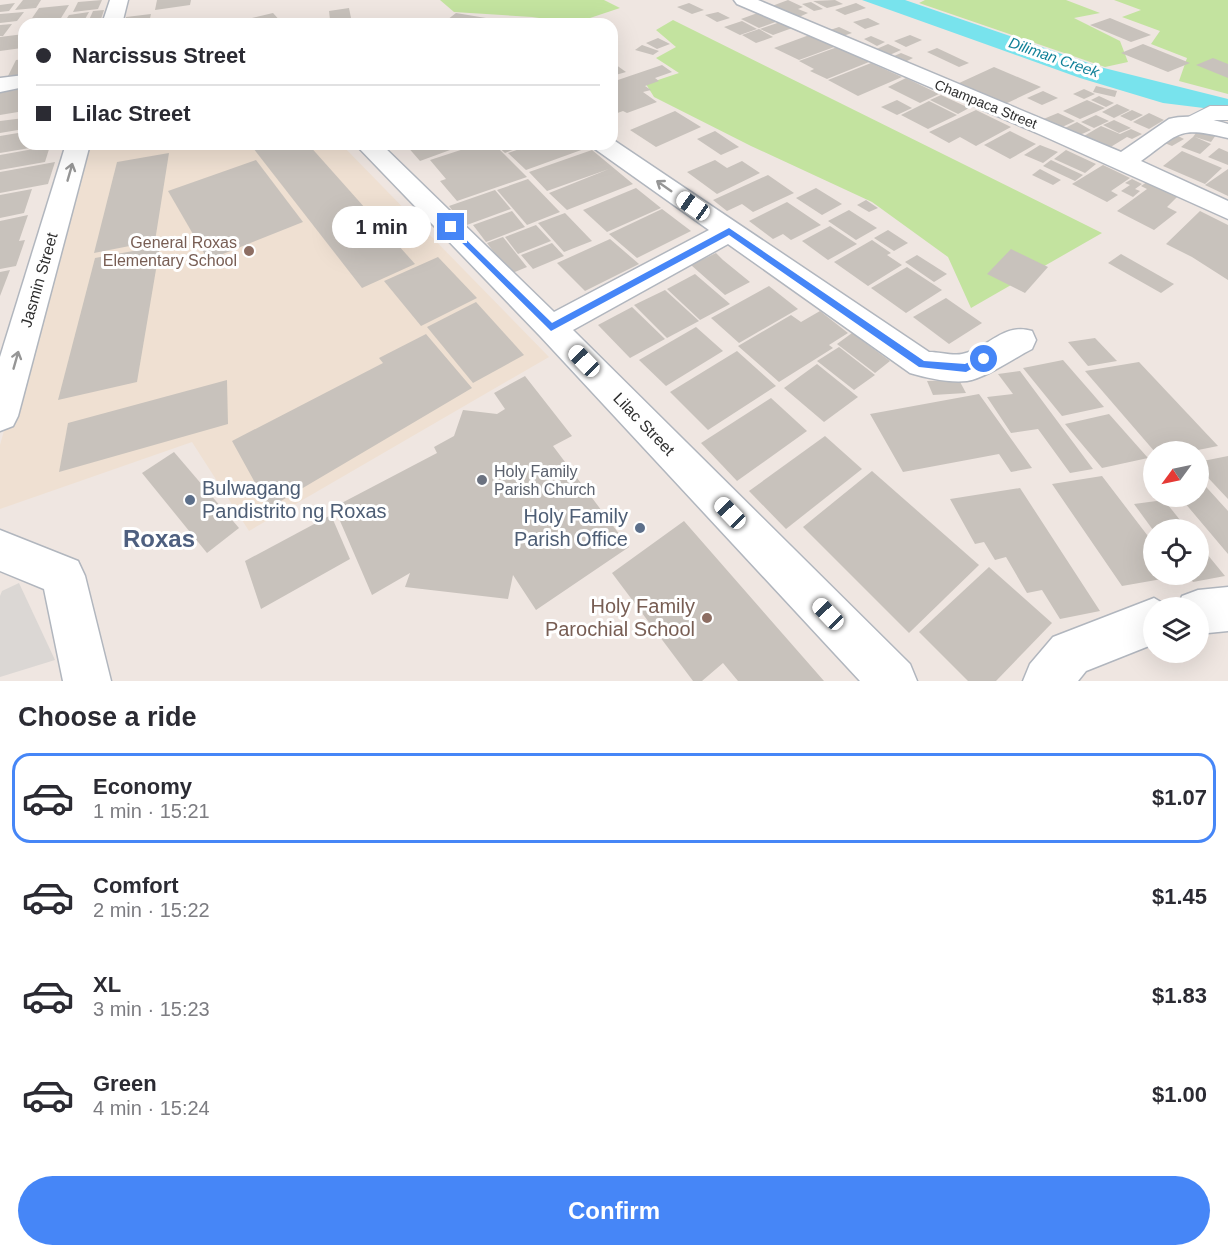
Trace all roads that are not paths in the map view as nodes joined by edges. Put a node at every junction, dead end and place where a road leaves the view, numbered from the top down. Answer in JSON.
{"nodes":[{"id":1,"x":119,"y":0,"type":"edge"},
{"id":2,"x":743,"y":0,"type":"edge"},
{"id":3,"x":114,"y":18,"type":"edge"},
{"id":4,"x":18,"y":82,"type":"edge"},
{"id":5,"x":0,"y":85,"type":"edge"},
{"id":6,"x":1228,"y":113,"type":"edge"},
{"id":7,"x":1192,"y":124,"type":"junction"},
{"id":8,"x":1228,"y":131,"type":"edge"},
{"id":9,"x":76,"y":150,"type":"edge"},
{"id":10,"x":373,"y":150,"type":"edge"},
{"id":11,"x":613,"y":150,"type":"edge"},
{"id":12,"x":1125,"y":161,"type":"junction"},
{"id":13,"x":1228,"y":211,"type":"edge"},
{"id":14,"x":729,"y":231,"type":"junction"},
{"id":15,"x":551,"y":328,"type":"junction"},
{"id":16,"x":1020,"y":340,"type":"dead end"},
{"id":17,"x":0,"y":416,"type":"edge"},
{"id":18,"x":0,"y":550,"type":"edge"},
{"id":19,"x":1228,"y":609,"type":"edge"},
{"id":20,"x":1209,"y":611,"type":"edge"},
{"id":21,"x":1143,"y":625,"type":"edge"},
{"id":22,"x":92,"y":681,"type":"edge"},
{"id":23,"x":893,"y":681,"type":"edge"},
{"id":24,"x":1047,"y":681,"type":"edge"}],
"edges":[{"from":1,"to":3,"type":"street"},
{"from":2,"to":12,"type":"street","name":"Champaca Street"},
{"from":4,"to":5,"type":"street"},
{"from":6,"to":7,"type":"street"},
{"from":7,"to":8,"type":"street"},
{"from":7,"to":12,"type":"street"},
{"from":17,"to":9,"type":"street","name":"Jasmin Street","one_way":true},
{"from":10,"to":15,"type":"street","name":"Lilac Street"},
{"from":14,"to":11,"type":"street","one_way":true},
{"from":12,"to":13,"type":"street","name":"Champaca Street"},
{"from":14,"to":15,"type":"street"},
{"from":14,"to":16,"type":"street"},
{"from":15,"to":23,"type":"street","name":"Lilac Street"},
{"from":18,"to":22,"type":"street"},
{"from":19,"to":20,"type":"street"},
{"from":21,"to":24,"type":"street"}]}
